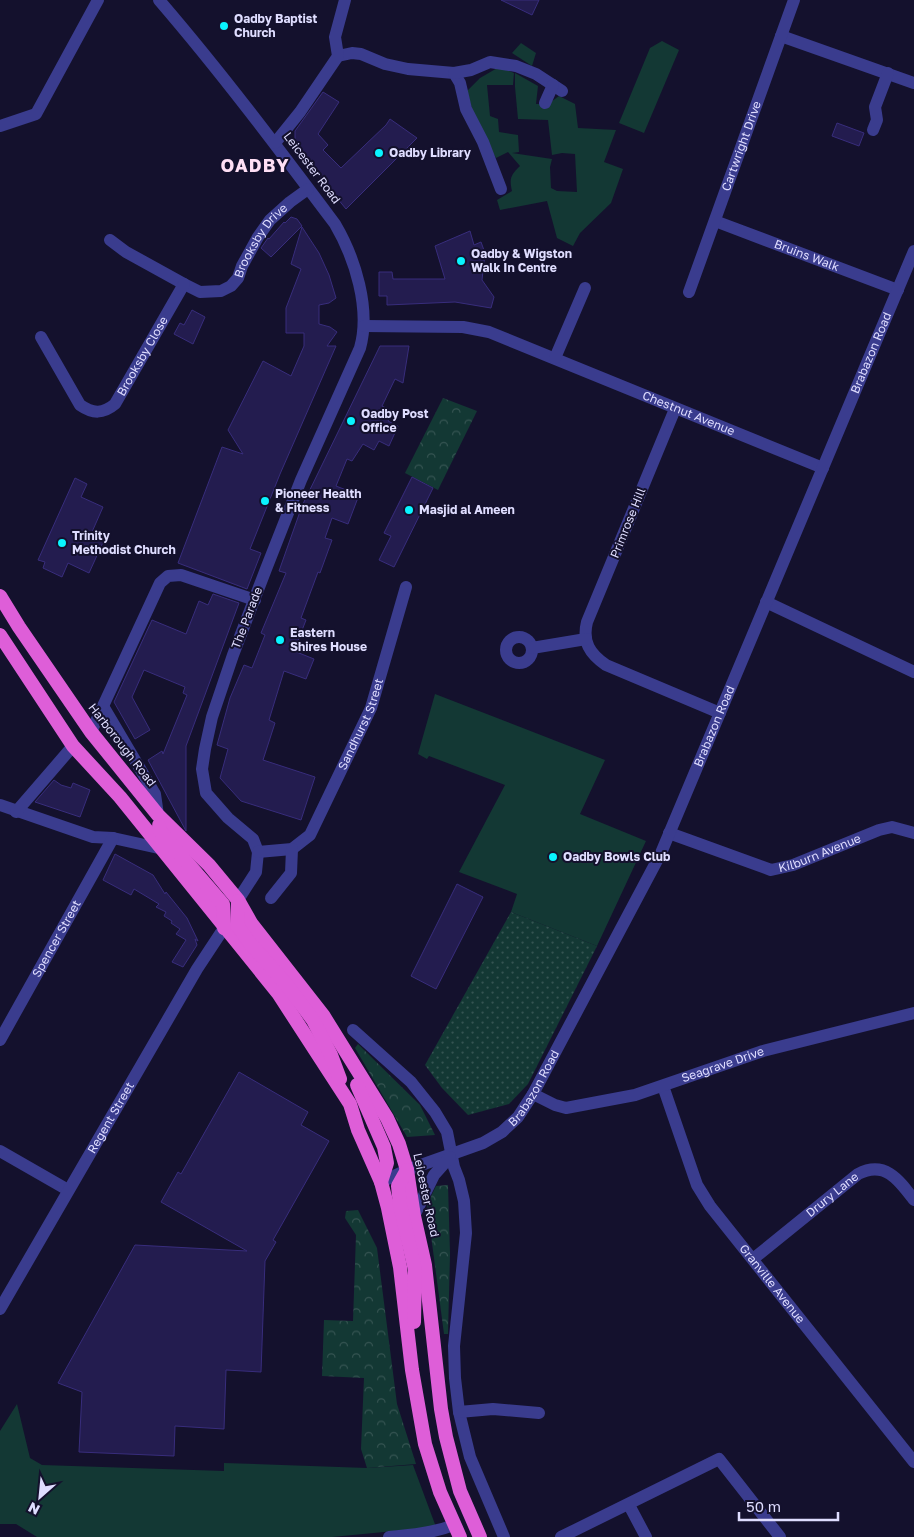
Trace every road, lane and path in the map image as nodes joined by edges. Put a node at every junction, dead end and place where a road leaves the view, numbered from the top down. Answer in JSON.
{"nodes":[{"id":1,"x":98,"y":0,"type":"edge"},
{"id":2,"x":158,"y":0,"type":"edge"},
{"id":3,"x":345,"y":0,"type":"edge"},
{"id":4,"x":794,"y":0,"type":"edge"},
{"id":5,"x":781,"y":36,"type":"junction"},
{"id":6,"x":338,"y":56,"type":"junction"},
{"id":7,"x":888,"y":73,"type":"junction"},
{"id":8,"x":454,"y":74,"type":"junction"},
{"id":9,"x":914,"y":83,"type":"edge"},
{"id":10,"x":545,"y":103,"type":"dead end"},
{"id":11,"x":0,"y":126,"type":"edge"},
{"id":12,"x":873,"y":130,"type":"dead end"},
{"id":13,"x":274,"y":143,"type":"junction"},
{"id":14,"x":308,"y":189,"type":"junction"},
{"id":15,"x":501,"y":189,"type":"dead end"},
{"id":16,"x":715,"y":221,"type":"junction"},
{"id":17,"x":110,"y":240,"type":"dead end"},
{"id":18,"x":914,"y":251,"type":"edge"},
{"id":19,"x":184,"y":284,"type":"junction"},
{"id":20,"x":585,"y":288,"type":"dead end"},
{"id":21,"x":898,"y":290,"type":"junction"},
{"id":22,"x":688,"y":292,"type":"dead end"},
{"id":23,"x":364,"y":326,"type":"junction"},
{"id":24,"x":42,"y":337,"type":"dead end"},
{"id":25,"x":555,"y":358,"type":"junction"},
{"id":26,"x":675,"y":409,"type":"junction"},
{"id":27,"x":823,"y":468,"type":"junction"},
{"id":28,"x":406,"y":587,"type":"dead end"},
{"id":29,"x":0,"y":596,"type":"edge"},
{"id":30,"x":255,"y":600,"type":"junction"},
{"id":31,"x":766,"y":602,"type":"junction"},
{"id":32,"x":0,"y":635,"type":"edge"},
{"id":33,"x":586,"y":639,"type":"junction"},
{"id":34,"x":532,"y":648,"type":"dead end"},
{"id":35,"x":914,"y":672,"type":"edge"},
{"id":36,"x":103,"y":706,"type":"junction"},
{"id":37,"x":720,"y":713,"type":"junction"},
{"id":38,"x":92,"y":732,"type":"junction"},
{"id":39,"x":73,"y":746,"type":"junction"},
{"id":40,"x":0,"y":805,"type":"edge"},
{"id":41,"x":16,"y":812,"type":"junction"},
{"id":42,"x":158,"y":815,"type":"junction"},
{"id":43,"x":670,"y":833,"type":"junction"},
{"id":44,"x":914,"y":833,"type":"edge"},
{"id":45,"x":113,"y":838,"type":"junction"},
{"id":46,"x":163,"y":849,"type":"junction"},
{"id":47,"x":292,"y":849,"type":"junction"},
{"id":48,"x":258,"y":852,"type":"junction"},
{"id":49,"x":271,"y":898,"type":"dead end"},
{"id":50,"x":238,"y":900,"type":"junction"},
{"id":51,"x":224,"y":928,"type":"junction"},
{"id":52,"x":914,"y":1013,"type":"edge"},
{"id":53,"x":323,"y":1014,"type":"junction"},
{"id":54,"x":353,"y":1030,"type":"dead end"},
{"id":55,"x":0,"y":1040,"type":"edge"},
{"id":56,"x":663,"y":1086,"type":"junction"},
{"id":57,"x":533,"y":1094,"type":"junction"},
{"id":58,"x":350,"y":1104,"type":"junction"},
{"id":59,"x":0,"y":1151,"type":"edge"},
{"id":60,"x":452,"y":1155,"type":"junction"},
{"id":61,"x":407,"y":1170,"type":"junction"},
{"id":62,"x":381,"y":1182,"type":"junction"},
{"id":63,"x":68,"y":1190,"type":"junction"},
{"id":64,"x":914,"y":1200,"type":"edge"},
{"id":65,"x":414,"y":1216,"type":"junction"},
{"id":66,"x":753,"y":1259,"type":"junction"},
{"id":67,"x":0,"y":1309,"type":"edge"},
{"id":68,"x":412,"y":1370,"type":"junction"},
{"id":69,"x":460,"y":1412,"type":"junction"},
{"id":70,"x":540,"y":1413,"type":"dead end"},
{"id":71,"x":914,"y":1462,"type":"edge"},
{"id":72,"x":629,"y":1505,"type":"junction"},
{"id":73,"x":457,"y":1531,"type":"edge"},
{"id":74,"x":389,"y":1537,"type":"edge"},
{"id":75,"x":480,"y":1537,"type":"edge"},
{"id":76,"x":504,"y":1537,"type":"edge"},
{"id":77,"x":561,"y":1537,"type":"edge"},
{"id":78,"x":646,"y":1537,"type":"edge"},
{"id":79,"x":780,"y":1537,"type":"edge"}],
"edges":[{"from":1,"to":11,"type":"street"},
{"from":2,"to":13,"type":"street","name":"Leicester Road"},
{"from":3,"to":6,"type":"street"},
{"from":4,"to":5,"type":"street","name":"Cartwright Drive"},
{"from":5,"to":7,"type":"street"},
{"from":5,"to":16,"type":"street","name":"Cartwright Drive"},
{"from":6,"to":8,"type":"street"},
{"from":6,"to":13,"type":"street"},
{"from":7,"to":9,"type":"street"},
{"from":7,"to":12,"type":"street"},
{"from":8,"to":10,"type":"street"},
{"from":8,"to":15,"type":"street"},
{"from":13,"to":14,"type":"street","name":"Leicester Road"},
{"from":14,"to":19,"type":"street","name":"Brooksby Drive"},
{"from":14,"to":23,"type":"street","name":"Leicester Road"},
{"from":16,"to":21,"type":"street","name":"Bruins Walk"},
{"from":16,"to":22,"type":"street","name":"Cartwright Drive"},
{"from":17,"to":19,"type":"street","name":"Brooksby Drive"},
{"from":18,"to":21,"type":"street","name":"Brabazon Road"},
{"from":19,"to":24,"type":"street","name":"Brooksby Close"},
{"from":20,"to":25,"type":"street"},
{"from":21,"to":27,"type":"street","name":"Brabazon Road"},
{"from":23,"to":25,"type":"street","name":"Chestnut Avenue"},
{"from":23,"to":30,"type":"street","name":"The Parade"},
{"from":25,"to":26,"type":"street","name":"Chestnut Avenue"},
{"from":26,"to":27,"type":"street","name":"Chestnut Avenue"},
{"from":26,"to":33,"type":"street","name":"Primrose Hill"},
{"from":27,"to":31,"type":"street","name":"Brabazon Road"},
{"from":28,"to":47,"type":"street","name":"Sandhurst Street"},
{"from":29,"to":38,"type":"highway","name":"Harborough Road"},
{"from":30,"to":36,"type":"street"},
{"from":30,"to":48,"type":"street","name":"The Parade"},
{"from":31,"to":35,"type":"street"},
{"from":31,"to":37,"type":"street","name":"Brabazon Road"},
{"from":32,"to":39,"type":"highway"},
{"from":33,"to":34,"type":"street"},
{"from":33,"to":37,"type":"street"},
{"from":36,"to":38,"type":"street"},
{"from":36,"to":42,"type":"street"},
{"from":37,"to":43,"type":"street","name":"Brabazon Road"},
{"from":38,"to":39,"type":"highway"},
{"from":38,"to":42,"type":"highway","name":"Harborough Road"},
{"from":39,"to":41,"type":"street"},
{"from":39,"to":46,"type":"highway"},
{"from":40,"to":41,"type":"street"},
{"from":41,"to":45,"type":"street"},
{"from":42,"to":50,"type":"highway","name":"Harborough Road"},
{"from":42,"to":51,"type":"highway"},
{"from":43,"to":44,"type":"street","name":"Kilburn Avenue"},
{"from":43,"to":57,"type":"street","name":"Brabazon Road"},
{"from":45,"to":46,"type":"street"},
{"from":45,"to":55,"type":"street","name":"Spencer Street"},
{"from":46,"to":51,"type":"highway"},
{"from":47,"to":48,"type":"street"},
{"from":47,"to":49,"type":"street"},
{"from":48,"to":50,"type":"street"},
{"from":50,"to":51,"type":"highway"},
{"from":50,"to":53,"type":"highway","name":"Leicester Road"},
{"from":50,"to":58,"type":"highway"},
{"from":51,"to":58,"type":"highway"},
{"from":51,"to":63,"type":"street","name":"Regent Street"},
{"from":52,"to":56,"type":"street","name":"Seagrave Drive"},
{"from":53,"to":61,"type":"highway","name":"Leicester Road"},
{"from":53,"to":62,"type":"highway"},
{"from":54,"to":60,"type":"street"},
{"from":56,"to":57,"type":"street","name":"Seagrave Drive"},
{"from":56,"to":66,"type":"street","name":"Granville Avenue"},
{"from":57,"to":60,"type":"street","name":"Brabazon Road"},
{"from":58,"to":62,"type":"highway"},
{"from":59,"to":63,"type":"street"},
{"from":60,"to":61,"type":"street","name":"Brabazon Road"},
{"from":60,"to":65,"type":"street","name":"Brabazon Road"},
{"from":60,"to":69,"type":"street"},
{"from":61,"to":62,"type":"street","name":"Brabazon Road"},
{"from":61,"to":65,"type":"highway","name":"Leicester Road"},
{"from":61,"to":68,"type":"highway"},
{"from":62,"to":68,"type":"highway"},
{"from":63,"to":67,"type":"street","name":"Regent Street"},
{"from":64,"to":66,"type":"street","name":"Drury Lane"},
{"from":65,"to":75,"type":"highway","name":"Leicester Road"},
{"from":66,"to":71,"type":"street","name":"Granville Avenue"},
{"from":68,"to":73,"type":"highway"},
{"from":69,"to":70,"type":"street"},
{"from":69,"to":76,"type":"street"},
{"from":72,"to":77,"type":"street"},
{"from":72,"to":78,"type":"street"},
{"from":72,"to":79,"type":"street"},
{"from":73,"to":74,"type":"street"}]}
